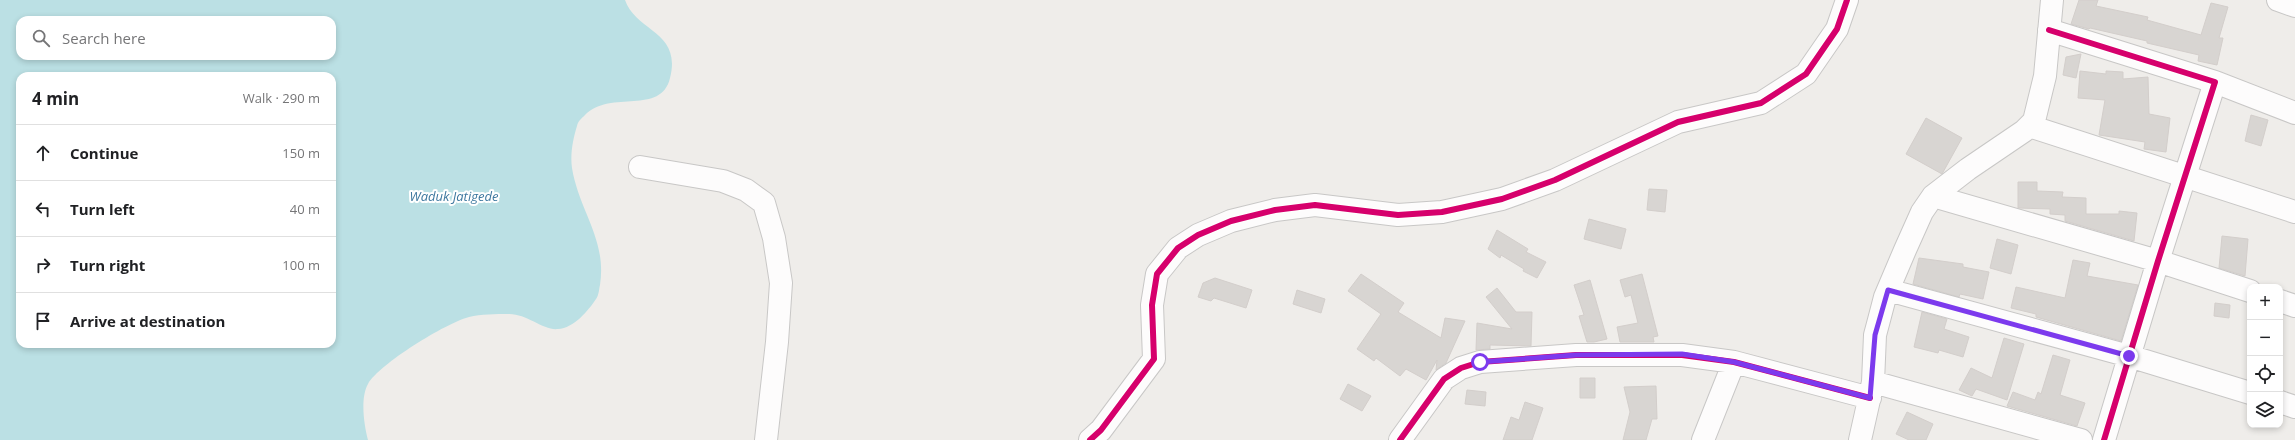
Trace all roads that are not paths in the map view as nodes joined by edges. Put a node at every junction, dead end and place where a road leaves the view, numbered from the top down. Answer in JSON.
{"nodes":[{"id":1,"x":1847,"y":0,"type":"edge"},
{"id":2,"x":2052,"y":0,"type":"edge"},
{"id":3,"x":2278,"y":0,"type":"edge"},
{"id":4,"x":2295,"y":6,"type":"edge"},
{"id":5,"x":2050,"y":30,"type":"junction"},
{"id":6,"x":2215,"y":82,"type":"junction"},
{"id":7,"x":2295,"y":113,"type":"edge"},
{"id":8,"x":2029,"y":126,"type":"junction"},
{"id":9,"x":640,"y":167,"type":"dead end"},
{"id":10,"x":2184,"y":177,"type":"junction"},
{"id":11,"x":1933,"y":196,"type":"junction"},
{"id":12,"x":2295,"y":212,"type":"edge"},
{"id":13,"x":2158,"y":261,"type":"junction"},
{"id":14,"x":1888,"y":290,"type":"junction"},
{"id":15,"x":2247,"y":290,"type":"edge"},
{"id":16,"x":2283,"y":302,"type":"edge"},
{"id":17,"x":2295,"y":306,"type":"edge"},
{"id":18,"x":2129,"y":356,"type":"junction"},
{"id":19,"x":1734,"y":362,"type":"junction"},
{"id":20,"x":1871,"y":390,"type":"junction"},
{"id":21,"x":2247,"y":392,"type":"edge"},
{"id":22,"x":2283,"y":403,"type":"edge"},
{"id":23,"x":2295,"y":407,"type":"edge"},
{"id":24,"x":766,"y":440,"type":"edge"},
{"id":25,"x":1090,"y":440,"type":"edge"},
{"id":26,"x":1400,"y":440,"type":"edge"},
{"id":27,"x":1703,"y":440,"type":"edge"},
{"id":28,"x":1860,"y":440,"type":"edge"},
{"id":29,"x":2081,"y":440,"type":"edge"},
{"id":30,"x":2104,"y":440,"type":"edge"}],
"edges":[{"from":1,"to":25,"type":"street"},
{"from":2,"to":5,"type":"street"},
{"from":3,"to":4,"type":"street"},
{"from":5,"to":6,"type":"street"},
{"from":5,"to":8,"type":"street"},
{"from":6,"to":7,"type":"street"},
{"from":6,"to":10,"type":"street"},
{"from":8,"to":10,"type":"street"},
{"from":8,"to":11,"type":"street"},
{"from":9,"to":24,"type":"street"},
{"from":10,"to":12,"type":"street"},
{"from":10,"to":13,"type":"street"},
{"from":11,"to":13,"type":"street"},
{"from":11,"to":14,"type":"street"},
{"from":13,"to":15,"type":"street"},
{"from":13,"to":18,"type":"street"},
{"from":14,"to":18,"type":"street"},
{"from":14,"to":20,"type":"street"},
{"from":16,"to":17,"type":"street"},
{"from":18,"to":21,"type":"street"},
{"from":18,"to":30,"type":"street"},
{"from":19,"to":20,"type":"street"},
{"from":19,"to":26,"type":"street"},
{"from":19,"to":27,"type":"street"},
{"from":20,"to":28,"type":"street"},
{"from":20,"to":29,"type":"street"},
{"from":22,"to":23,"type":"street"}]}
